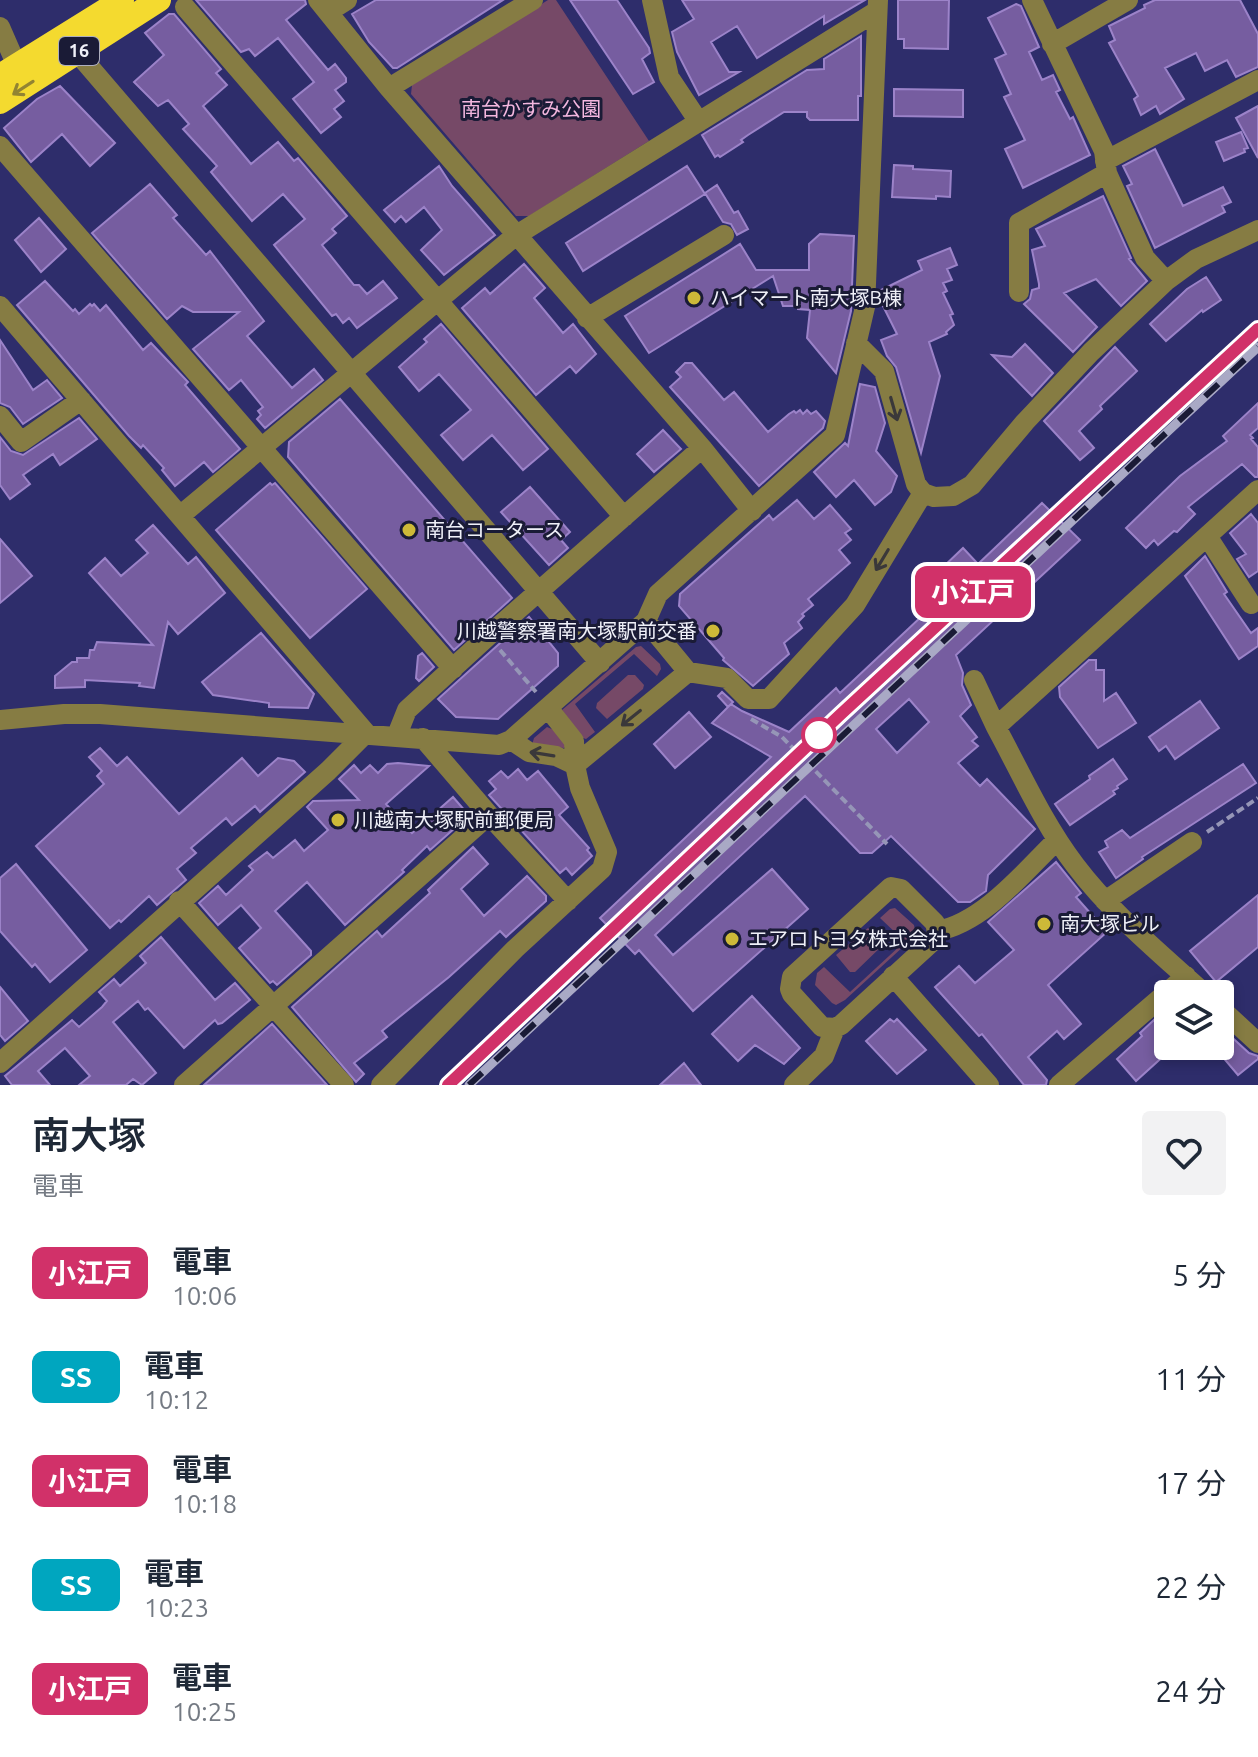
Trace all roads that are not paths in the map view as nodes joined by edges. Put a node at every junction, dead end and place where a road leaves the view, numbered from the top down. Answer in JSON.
{"nodes":[{"id":1,"x":122,"y":0,"type":"edge"},
{"id":2,"x":159,"y":0,"type":"edge"},
{"id":3,"x":347,"y":0,"type":"edge"},
{"id":4,"x":533,"y":0,"type":"edge"},
{"id":5,"x":652,"y":0,"type":"edge"},
{"id":6,"x":1032,"y":0,"type":"edge"},
{"id":7,"x":1128,"y":0,"type":"edge"},
{"id":8,"x":323,"y":6,"type":"edge"},
{"id":9,"x":877,"y":6,"type":"edge"},
{"id":10,"x":185,"y":7,"type":"dead end"},
{"id":11,"x":0,"y":27,"type":"edge"},
{"id":12,"x":1052,"y":44,"type":"junction"},
{"id":13,"x":70,"y":45,"type":"junction"},
{"id":14,"x":9,"y":71,"type":"edge"},
{"id":15,"x":1258,"y":80,"type":"edge"},
{"id":16,"x":389,"y":88,"type":"junction"},
{"id":17,"x":0,"y":102,"type":"edge"},
{"id":18,"x":699,"y":122,"type":"junction"},
{"id":19,"x":0,"y":146,"type":"edge"},
{"id":20,"x":1106,"y":167,"type":"junction"},
{"id":21,"x":1258,"y":230,"type":"edge"},
{"id":22,"x":724,"y":235,"type":"dead end"},
{"id":23,"x":515,"y":236,"type":"junction"},
{"id":24,"x":1166,"y":281,"type":"junction"},
{"id":25,"x":1019,"y":292,"type":"dead end"},
{"id":26,"x":438,"y":301,"type":"junction"},
{"id":27,"x":1,"y":310,"type":"edge"},
{"id":28,"x":587,"y":318,"type":"junction"},
{"id":29,"x":856,"y":343,"type":"junction"},
{"id":30,"x":353,"y":373,"type":"junction"},
{"id":31,"x":81,"y":400,"type":"junction"},
{"id":32,"x":0,"y":416,"type":"edge"},
{"id":33,"x":263,"y":448,"type":"junction"},
{"id":34,"x":702,"y":448,"type":"junction"},
{"id":35,"x":1258,"y":490,"type":"edge"},
{"id":36,"x":923,"y":493,"type":"junction"},
{"id":37,"x":752,"y":511,"type":"junction"},
{"id":38,"x":181,"y":515,"type":"junction"},
{"id":39,"x":624,"y":517,"type":"junction"},
{"id":40,"x":1207,"y":536,"type":"junction"},
{"id":41,"x":539,"y":592,"type":"junction"},
{"id":42,"x":1251,"y":604,"type":"dead end"},
{"id":43,"x":646,"y":621,"type":"junction"},
{"id":44,"x":600,"y":663,"type":"junction"},
{"id":45,"x":453,"y":669,"type":"junction"},
{"id":46,"x":688,"y":672,"type":"junction"},
{"id":47,"x":974,"y":680,"type":"dead end"},
{"id":48,"x":542,"y":700,"type":"junction"},
{"id":49,"x":0,"y":720,"type":"edge"},
{"id":50,"x":996,"y":727,"type":"junction"},
{"id":51,"x":366,"y":733,"type":"junction"},
{"id":52,"x":397,"y":735,"type":"junction"},
{"id":53,"x":423,"y":738,"type":"junction"},
{"id":54,"x":511,"y":740,"type":"junction"},
{"id":55,"x":575,"y":765,"type":"junction"},
{"id":56,"x":489,"y":815,"type":"junction"},
{"id":57,"x":1057,"y":840,"type":"junction"},
{"id":58,"x":1192,"y":842,"type":"road end"},
{"id":59,"x":179,"y":901,"type":"junction"},
{"id":60,"x":568,"y":901,"type":"junction"},
{"id":61,"x":1105,"y":901,"type":"junction"},
{"id":62,"x":937,"y":931,"type":"junction"},
{"id":63,"x":893,"y":976,"type":"junction"},
{"id":64,"x":1186,"y":976,"type":"junction"},
{"id":65,"x":1190,"y":980,"type":"edge"},
{"id":66,"x":273,"y":1007,"type":"junction"},
{"id":67,"x":1234,"y":1021,"type":"edge"},
{"id":68,"x":835,"y":1028,"type":"junction"},
{"id":69,"x":1258,"y":1043,"type":"edge"},
{"id":70,"x":0,"y":1063,"type":"edge"},
{"id":71,"x":184,"y":1085,"type":"edge"},
{"id":72,"x":344,"y":1085,"type":"edge"},
{"id":73,"x":381,"y":1085,"type":"edge"},
{"id":74,"x":794,"y":1085,"type":"edge"},
{"id":75,"x":989,"y":1085,"type":"edge"},
{"id":76,"x":1059,"y":1085,"type":"edge"}],
"edges":[{"from":1,"to":13,"type":"highway","number":"16"},
{"from":2,"to":13,"type":"highway","number":"16"},
{"from":3,"to":8,"type":"street"},
{"from":4,"to":16,"type":"street"},
{"from":5,"to":18,"type":"street"},
{"from":6,"to":12,"type":"street"},
{"from":7,"to":12,"type":"street"},
{"from":8,"to":16,"type":"street"},
{"from":9,"to":18,"type":"street"},
{"from":9,"to":29,"type":"street"},
{"from":10,"to":26,"type":"street"},
{"from":11,"to":14,"type":"street"},
{"from":12,"to":20,"type":"street"},
{"from":13,"to":14,"type":"highway","number":"16"},
{"from":13,"to":17,"type":"highway","number":"16","one_way":true},
{"from":13,"to":30,"type":"street"},
{"from":15,"to":20,"type":"street"},
{"from":16,"to":23,"type":"street"},
{"from":18,"to":23,"type":"street"},
{"from":19,"to":33,"type":"street"},
{"from":20,"to":24,"type":"street"},
{"from":20,"to":25,"type":"street"},
{"from":21,"to":24,"type":"street"},
{"from":22,"to":28,"type":"street"},
{"from":23,"to":26,"type":"street"},
{"from":23,"to":28,"type":"street"},
{"from":24,"to":36,"type":"street"},
{"from":26,"to":30,"type":"street"},
{"from":26,"to":39,"type":"street"},
{"from":27,"to":31,"type":"street"},
{"from":28,"to":34,"type":"street"},
{"from":29,"to":36,"type":"street","one_way":true},
{"from":29,"to":37,"type":"street"},
{"from":30,"to":33,"type":"street"},
{"from":30,"to":41,"type":"street"},
{"from":31,"to":32,"type":"street"},
{"from":31,"to":38,"type":"street"},
{"from":33,"to":38,"type":"street"},
{"from":33,"to":45,"type":"street"},
{"from":34,"to":37,"type":"street"},
{"from":34,"to":39,"type":"street"},
{"from":35,"to":40,"type":"street"},
{"from":36,"to":46,"type":"street","one_way":true},
{"from":37,"to":43,"type":"street"},
{"from":38,"to":51,"type":"street"},
{"from":39,"to":41,"type":"street"},
{"from":40,"to":42,"type":"street"},
{"from":40,"to":50,"type":"street"},
{"from":41,"to":44,"type":"street"},
{"from":41,"to":45,"type":"street"},
{"from":43,"to":44,"type":"street"},
{"from":43,"to":46,"type":"street"},
{"from":44,"to":48,"type":"street"},
{"from":45,"to":52,"type":"street"},
{"from":46,"to":55,"type":"street","one_way":true},
{"from":47,"to":50,"type":"street"},
{"from":48,"to":54,"type":"street"},
{"from":48,"to":55,"type":"street"},
{"from":49,"to":51,"type":"street"},
{"from":50,"to":57,"type":"street"},
{"from":51,"to":52,"type":"street"},
{"from":51,"to":59,"type":"street"},
{"from":52,"to":53,"type":"street"},
{"from":53,"to":54,"type":"street"},
{"from":53,"to":56,"type":"street"},
{"from":55,"to":54,"type":"street","one_way":true},
{"from":55,"to":60,"type":"street"},
{"from":56,"to":60,"type":"street"},
{"from":56,"to":66,"type":"street"},
{"from":57,"to":61,"type":"street"},
{"from":57,"to":62,"type":"street"},
{"from":58,"to":61,"type":"street"},
{"from":59,"to":66,"type":"street"},
{"from":59,"to":70,"type":"street"},
{"from":60,"to":73,"type":"street"},
{"from":61,"to":64,"type":"street"},
{"from":62,"to":63,"type":"street"},
{"from":62,"to":68,"type":"street"},
{"from":63,"to":68,"type":"street"},
{"from":63,"to":75,"type":"street"},
{"from":64,"to":65,"type":"street"},
{"from":64,"to":76,"type":"street"},
{"from":66,"to":71,"type":"street"},
{"from":66,"to":72,"type":"street"},
{"from":67,"to":69,"type":"street"},
{"from":68,"to":74,"type":"street"}]}
